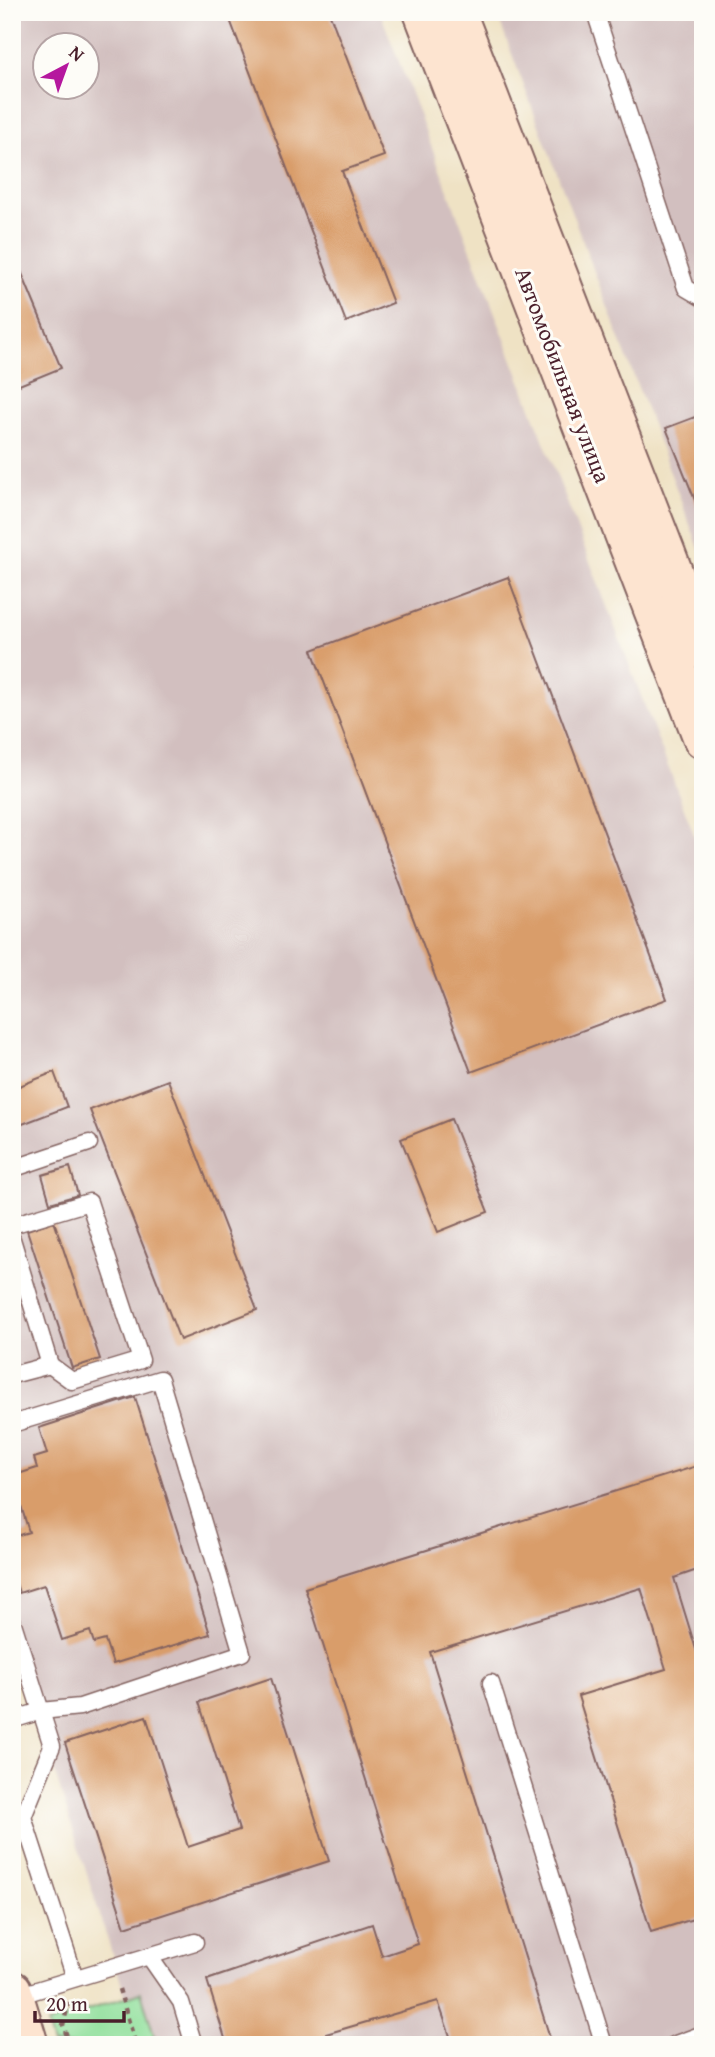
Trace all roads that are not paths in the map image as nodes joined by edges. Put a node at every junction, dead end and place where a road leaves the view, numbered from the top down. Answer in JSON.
{"nodes":[{"id":1,"x":423,"y":12,"type":"edge"},
{"id":2,"x":456,"y":12,"type":"edge"},
{"id":3,"x":595,"y":12,"type":"edge"},
{"id":4,"x":703,"y":298,"type":"edge"},
{"id":5,"x":703,"y":649,"type":"edge"},
{"id":6,"x":703,"y":739,"type":"edge"},
{"id":7,"x":89,"y":1143,"type":"dead end"},
{"id":8,"x":12,"y":1169,"type":"edge"},
{"id":9,"x":12,"y":1225,"type":"edge"},
{"id":10,"x":12,"y":1238,"type":"edge"},
{"id":11,"x":50,"y":1365,"type":"junction"},
{"id":12,"x":12,"y":1375,"type":"edge"},
{"id":13,"x":12,"y":1424,"type":"edge"},
{"id":14,"x":12,"y":1620,"type":"edge"},
{"id":15,"x":492,"y":1683,"type":"dead end"},
{"id":16,"x":41,"y":1711,"type":"junction"},
{"id":17,"x":12,"y":1720,"type":"edge"},
{"id":18,"x":18,"y":1819,"type":"edge"},
{"id":19,"x":195,"y":1942,"type":"dead end"},
{"id":20,"x":149,"y":1956,"type":"junction"},
{"id":21,"x":75,"y":1978,"type":"junction"},
{"id":22,"x":13,"y":1993,"type":"edge"},
{"id":23,"x":703,"y":2034,"type":"edge"},
{"id":24,"x":29,"y":2045,"type":"edge"},
{"id":25,"x":194,"y":2045,"type":"edge"},
{"id":26,"x":604,"y":2045,"type":"edge"},
{"id":27,"x":673,"y":2045,"type":"edge"}],
"edges":[{"from":1,"to":6,"type":"main road","name":"Автомобильная улица"},
{"from":2,"to":5,"type":"main road","name":"Автомобильная улица"},
{"from":3,"to":4,"type":"lane"},
{"from":7,"to":8,"type":"lane"},
{"from":9,"to":11,"type":"lane"},
{"from":10,"to":11,"type":"lane"},
{"from":11,"to":12,"type":"lane"},
{"from":13,"to":16,"type":"lane"},
{"from":14,"to":16,"type":"lane"},
{"from":15,"to":26,"type":"lane"},
{"from":16,"to":17,"type":"lane"},
{"from":16,"to":18,"type":"lane"},
{"from":18,"to":21,"type":"lane"},
{"from":19,"to":20,"type":"lane"},
{"from":20,"to":21,"type":"lane"},
{"from":20,"to":25,"type":"lane"},
{"from":21,"to":22,"type":"lane"},
{"from":22,"to":24,"type":"main road"},
{"from":23,"to":27,"type":"lane"}]}
